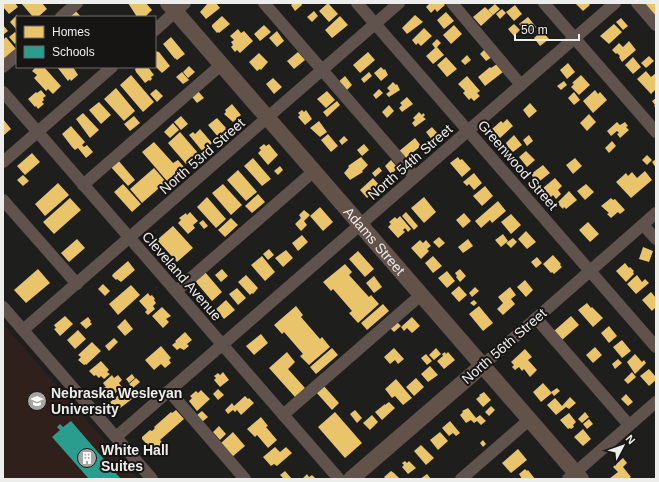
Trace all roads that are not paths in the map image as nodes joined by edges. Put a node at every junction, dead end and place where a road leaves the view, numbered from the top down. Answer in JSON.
{"nodes":[{"id":1,"x":77,"y":3,"type":"edge"},
{"id":2,"x":264,"y":3,"type":"edge"},
{"id":3,"x":357,"y":3,"type":"edge"},
{"id":4,"x":399,"y":3,"type":"edge"},
{"id":5,"x":452,"y":3,"type":"edge"},
{"id":6,"x":544,"y":3,"type":"edge"},
{"id":7,"x":615,"y":3,"type":"edge"},
{"id":8,"x":637,"y":3,"type":"edge"},
{"id":9,"x":176,"y":6,"type":"edge"},
{"id":10,"x":62,"y":16,"type":"edge"},
{"id":11,"x":375,"y":24,"type":"junction"},
{"id":12,"x":656,"y":25,"type":"edge"},
{"id":13,"x":156,"y":29,"type":"edge"},
{"id":14,"x":574,"y":38,"type":"junction"},
{"id":15,"x":16,"y":56,"type":"edge"},
{"id":16,"x":222,"y":64,"type":"junction"},
{"id":17,"x":3,"y":68,"type":"edge"},
{"id":18,"x":111,"y":68,"type":"edge"},
{"id":19,"x":322,"y":70,"type":"junction"},
{"id":20,"x":521,"y":84,"type":"junction"},
{"id":21,"x":3,"y":92,"type":"edge"},
{"id":22,"x":268,"y":118,"type":"junction"},
{"id":23,"x":468,"y":131,"type":"junction"},
{"id":24,"x":38,"y":132,"type":"junction"},
{"id":25,"x":656,"y":132,"type":"edge"},
{"id":26,"x":3,"y":162,"type":"edge"},
{"id":27,"x":314,"y":170,"type":"junction"},
{"id":28,"x":415,"y":177,"type":"junction"},
{"id":29,"x":83,"y":184,"type":"junction"},
{"id":30,"x":3,"y":200,"type":"edge"},
{"id":31,"x":656,"y":214,"type":"edge"},
{"id":32,"x":361,"y":224,"type":"junction"},
{"id":33,"x":643,"y":224,"type":"junction"},
{"id":34,"x":130,"y":238,"type":"junction"},
{"id":35,"x":656,"y":239,"type":"edge"},
{"id":36,"x":590,"y":271,"type":"junction"},
{"id":37,"x":76,"y":284,"type":"junction"},
{"id":38,"x":176,"y":291,"type":"junction"},
{"id":39,"x":422,"y":294,"type":"junction"},
{"id":40,"x":3,"y":307,"type":"edge"},
{"id":41,"x":536,"y":318,"type":"junction"},
{"id":42,"x":23,"y":330,"type":"junction"},
{"id":43,"x":222,"y":345,"type":"junction"},
{"id":44,"x":656,"y":347,"type":"edge"},
{"id":45,"x":483,"y":364,"type":"junction"},
{"id":46,"x":169,"y":391,"type":"junction"},
{"id":47,"x":656,"y":402,"type":"edge"},
{"id":48,"x":283,"y":415,"type":"junction"},
{"id":49,"x":529,"y":420,"type":"junction"},
{"id":50,"x":629,"y":425,"type":"junction"},
{"id":51,"x":116,"y":437,"type":"junction"},
{"id":52,"x":575,"y":477,"type":"edge"},
{"id":53,"x":152,"y":479,"type":"edge"},
{"id":54,"x":245,"y":479,"type":"edge"},
{"id":55,"x":339,"y":479,"type":"edge"},
{"id":56,"x":351,"y":479,"type":"edge"},
{"id":57,"x":461,"y":479,"type":"edge"}],
"edges":[{"from":1,"to":10,"type":"street"},
{"from":2,"to":19,"type":"street"},
{"from":3,"to":11,"type":"street","name":"Greenwood Street"},
{"from":4,"to":11,"type":"street","name":"North 53rd Street"},
{"from":5,"to":20,"type":"street"},
{"from":6,"to":14,"type":"street"},
{"from":7,"to":14,"type":"street","name":"North 54th Street"},
{"from":8,"to":12,"type":"street"},
{"from":9,"to":13,"type":"street"},
{"from":9,"to":16,"type":"main road","name":"Adams Street"},
{"from":11,"to":19,"type":"street","name":"North 53rd Street"},
{"from":11,"to":23,"type":"street","name":"Greenwood Street"},
{"from":14,"to":20,"type":"street","name":"North 54th Street"},
{"from":14,"to":25,"type":"street"},
{"from":15,"to":17,"type":"street"},
{"from":16,"to":22,"type":"main road","name":"Adams Street"},
{"from":16,"to":29,"type":"street"},
{"from":18,"to":24,"type":"street"},
{"from":19,"to":22,"type":"street","name":"North 53rd Street"},
{"from":19,"to":28,"type":"street"},
{"from":20,"to":23,"type":"street","name":"North 54th Street"},
{"from":21,"to":24,"type":"street","name":"Cleveland Avenue"},
{"from":22,"to":27,"type":"main road","name":"Adams Street"},
{"from":22,"to":34,"type":"street","name":"North 53rd Street"},
{"from":23,"to":28,"type":"street","name":"North 54th Street"},
{"from":23,"to":36,"type":"street","name":"Greenwood Street"},
{"from":24,"to":26,"type":"street"},
{"from":24,"to":29,"type":"street","name":"Cleveland Avenue"},
{"from":27,"to":32,"type":"main road","name":"Adams Street"},
{"from":27,"to":38,"type":"street"},
{"from":28,"to":32,"type":"street","name":"North 54th Street"},
{"from":29,"to":34,"type":"street","name":"Cleveland Avenue"},
{"from":30,"to":37,"type":"street"},
{"from":31,"to":33,"type":"street","name":"North 56th Street"},
{"from":32,"to":39,"type":"main road","name":"Adams Street"},
{"from":32,"to":43,"type":"street","name":"North 54th Street"},
{"from":33,"to":35,"type":"street"},
{"from":33,"to":36,"type":"street","name":"North 56th Street"},
{"from":34,"to":37,"type":"street","name":"North 53rd Street"},
{"from":34,"to":38,"type":"street","name":"Cleveland Avenue"},
{"from":36,"to":41,"type":"street","name":"North 56th Street"},
{"from":36,"to":44,"type":"street","name":"Greenwood Street"},
{"from":37,"to":42,"type":"street","name":"North 53rd Street"},
{"from":38,"to":43,"type":"street","name":"Cleveland Avenue"},
{"from":39,"to":45,"type":"main road","name":"Adams Street"},
{"from":39,"to":48,"type":"street"},
{"from":40,"to":42,"type":"street"},
{"from":41,"to":45,"type":"street","name":"North 56th Street"},
{"from":41,"to":50,"type":"street"},
{"from":42,"to":51,"type":"street"},
{"from":43,"to":46,"type":"street","name":"North 54th Street"},
{"from":43,"to":48,"type":"street","name":"Cleveland Avenue"},
{"from":45,"to":49,"type":"main road","name":"Adams Street"},
{"from":45,"to":56,"type":"main road","name":"North 56th Street"},
{"from":46,"to":51,"type":"street","name":"North 54th Street"},
{"from":46,"to":54,"type":"street"},
{"from":47,"to":50,"type":"street"},
{"from":48,"to":55,"type":"street","name":"Cleveland Avenue"},
{"from":49,"to":52,"type":"main road","name":"Adams Street"},
{"from":49,"to":57,"type":"street"},
{"from":50,"to":52,"type":"street"},
{"from":51,"to":53,"type":"street"}]}
